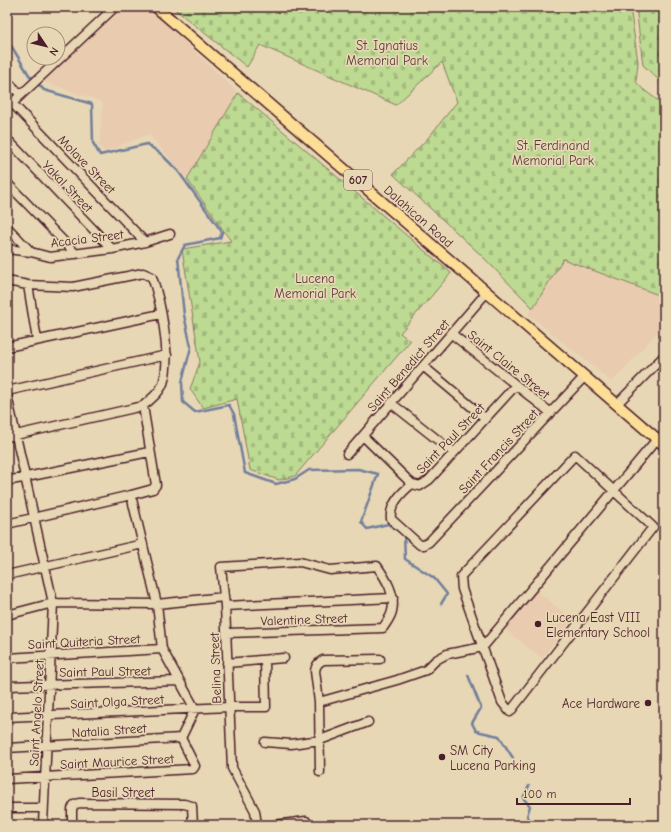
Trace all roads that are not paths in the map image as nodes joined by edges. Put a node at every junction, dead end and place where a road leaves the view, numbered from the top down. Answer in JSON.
{"nodes":[{"id":1,"x":115,"y":7,"type":"edge"},
{"id":2,"x":156,"y":7,"type":"edge"},
{"id":3,"x":7,"y":81,"type":"edge"},
{"id":4,"x":21,"y":95,"type":"junction"},
{"id":5,"x":10,"y":105,"type":"edge"},
{"id":6,"x":7,"y":139,"type":"edge"},
{"id":7,"x":7,"y":183,"type":"edge"},
{"id":8,"x":7,"y":227,"type":"edge"},
{"id":9,"x":170,"y":234,"type":"dead end"},
{"id":10,"x":145,"y":242,"type":"junction"},
{"id":11,"x":7,"y":249,"type":"edge"},
{"id":12,"x":112,"y":250,"type":"junction"},
{"id":13,"x":31,"y":252,"type":"junction"},
{"id":14,"x":76,"y":254,"type":"junction"},
{"id":15,"x":7,"y":281,"type":"edge"},
{"id":16,"x":28,"y":285,"type":"junction"},
{"id":17,"x":487,"y":292,"type":"junction"},
{"id":18,"x":161,"y":314,"type":"junction"},
{"id":19,"x":452,"y":334,"type":"junction"},
{"id":20,"x":37,"y":340,"type":"junction"},
{"id":21,"x":7,"y":347,"type":"edge"},
{"id":22,"x":167,"y":355,"type":"junction"},
{"id":23,"x":664,"y":356,"type":"edge"},
{"id":24,"x":423,"y":366,"type":"junction"},
{"id":25,"x":585,"y":376,"type":"junction"},
{"id":26,"x":516,"y":385,"type":"junction"},
{"id":27,"x":7,"y":391,"type":"edge"},
{"id":28,"x":7,"y":395,"type":"edge"},
{"id":29,"x":392,"y":403,"type":"junction"},
{"id":30,"x":617,"y":404,"type":"junction"},
{"id":31,"x":143,"y":406,"type":"junction"},
{"id":32,"x":551,"y":413,"type":"junction"},
{"id":33,"x":485,"y":418,"type":"junction"},
{"id":34,"x":16,"y":435,"type":"junction"},
{"id":35,"x":363,"y":436,"type":"junction"},
{"id":36,"x":7,"y":437,"type":"edge"},
{"id":37,"x":661,"y":442,"type":"edge"},
{"id":38,"x":150,"y":452,"type":"junction"},
{"id":39,"x":453,"y":452,"type":"junction"},
{"id":40,"x":347,"y":454,"type":"dead end"},
{"id":41,"x":25,"y":476,"type":"junction"},
{"id":42,"x":7,"y":481,"type":"edge"},
{"id":43,"x":412,"y":484,"type":"junction"},
{"id":44,"x":614,"y":491,"type":"junction"},
{"id":45,"x":131,"y":495,"type":"junction"},
{"id":46,"x":34,"y":518,"type":"junction"},
{"id":47,"x":7,"y":524,"type":"edge"},
{"id":48,"x":143,"y":544,"type":"junction"},
{"id":49,"x":45,"y":565,"type":"junction"},
{"id":50,"x":7,"y":574,"type":"edge"},
{"id":51,"x":224,"y":597,"type":"junction"},
{"id":52,"x":393,"y":598,"type":"junction"},
{"id":53,"x":53,"y":603,"type":"junction"},
{"id":54,"x":157,"y":604,"type":"junction"},
{"id":55,"x":225,"y":606,"type":"junction"},
{"id":56,"x":7,"y":615,"type":"edge"},
{"id":57,"x":226,"y":633,"type":"junction"},
{"id":58,"x":483,"y":647,"type":"junction"},
{"id":59,"x":162,"y":649,"type":"junction"},
{"id":60,"x":51,"y":654,"type":"junction"},
{"id":61,"x":7,"y":658,"type":"edge"},
{"id":62,"x":284,"y":658,"type":"dead end"},
{"id":63,"x":380,"y":659,"type":"dead end"},
{"id":64,"x":265,"y":660,"type":"junction"},
{"id":65,"x":227,"y":663,"type":"junction"},
{"id":66,"x":180,"y":681,"type":"junction"},
{"id":67,"x":50,"y":684,"type":"junction"},
{"id":68,"x":7,"y":686,"type":"edge"},
{"id":69,"x":319,"y":702,"type":"junction"},
{"id":70,"x":229,"y":707,"type":"junction"},
{"id":71,"x":195,"y":709,"type":"junction"},
{"id":72,"x":48,"y":716,"type":"junction"},
{"id":73,"x":7,"y":717,"type":"edge"},
{"id":74,"x":368,"y":722,"type":"dead end"},
{"id":75,"x":181,"y":738,"type":"junction"},
{"id":76,"x":320,"y":740,"type":"junction"},
{"id":77,"x":265,"y":742,"type":"dead end"},
{"id":78,"x":47,"y":746,"type":"junction"},
{"id":79,"x":7,"y":748,"type":"edge"},
{"id":80,"x":320,"y":772,"type":"dead end"},
{"id":81,"x":45,"y":777,"type":"junction"},
{"id":82,"x":7,"y":778,"type":"edge"},
{"id":83,"x":7,"y":808,"type":"edge"},
{"id":84,"x":43,"y":808,"type":"junction"},
{"id":85,"x":43,"y":825,"type":"edge"},
{"id":86,"x":72,"y":825,"type":"edge"},
{"id":87,"x":193,"y":825,"type":"edge"},
{"id":88,"x":257,"y":825,"type":"edge"},
{"id":89,"x":274,"y":825,"type":"edge"},
{"id":90,"x":308,"y":825,"type":"edge"}],
"edges":[{"from":1,"to":4,"type":"street"},
{"from":2,"to":17,"type":"main road","name":"Dalahican Road","number":"607"},
{"from":3,"to":4,"type":"street"},
{"from":4,"to":5,"type":"street"},
{"from":5,"to":10,"type":"street","name":"Molave Street"},
{"from":6,"to":12,"type":"street","name":"Yakal Street"},
{"from":7,"to":14,"type":"street"},
{"from":8,"to":13,"type":"street"},
{"from":9,"to":10,"type":"street","name":"Acacia Street"},
{"from":10,"to":12,"type":"street","name":"Acacia Street"},
{"from":11,"to":13,"type":"street","name":"Acacia Street"},
{"from":12,"to":14,"type":"street","name":"Acacia Street"},
{"from":13,"to":14,"type":"street","name":"Acacia Street"},
{"from":15,"to":16,"type":"street"},
{"from":16,"to":18,"type":"street"},
{"from":16,"to":20,"type":"street"},
{"from":17,"to":19,"type":"street","name":"Saint Benedict Street"},
{"from":17,"to":25,"type":"main road","name":"Dalahican Road","number":"607"},
{"from":18,"to":20,"type":"street"},
{"from":18,"to":22,"type":"street"},
{"from":19,"to":24,"type":"street","name":"Saint Benedict Street"},
{"from":19,"to":26,"type":"street","name":"Saint Claire Street"},
{"from":20,"to":21,"type":"street"},
{"from":22,"to":27,"type":"street"},
{"from":22,"to":31,"type":"street"},
{"from":23,"to":30,"type":"street"},
{"from":24,"to":29,"type":"street","name":"Saint Benedict Street"},
{"from":24,"to":33,"type":"street"},
{"from":25,"to":30,"type":"main road","name":"Dalahican Road","number":"607"},
{"from":25,"to":32,"type":"street","name":"Saint Francis Street"},
{"from":26,"to":32,"type":"street","name":"Saint Claire Street"},
{"from":26,"to":33,"type":"street","name":"Saint Paul Street"},
{"from":28,"to":34,"type":"street","name":"Saint Angelo Street"},
{"from":29,"to":35,"type":"street","name":"Saint Benedict Street"},
{"from":29,"to":39,"type":"street"},
{"from":30,"to":37,"type":"main road","name":"Dalahican Road","number":"607"},
{"from":31,"to":34,"type":"street"},
{"from":31,"to":38,"type":"street"},
{"from":32,"to":43,"type":"street","name":"Saint Francis Street"},
{"from":33,"to":39,"type":"street","name":"Saint Paul Street"},
{"from":34,"to":36,"type":"street"},
{"from":34,"to":41,"type":"street","name":"Saint Angelo Street"},
{"from":35,"to":40,"type":"street","name":"Saint Benedict Street"},
{"from":35,"to":43,"type":"street","name":"Saint Paul Street"},
{"from":37,"to":44,"type":"street"},
{"from":38,"to":41,"type":"street"},
{"from":38,"to":45,"type":"street"},
{"from":39,"to":43,"type":"street","name":"Saint Paul Street"},
{"from":41,"to":42,"type":"street"},
{"from":41,"to":46,"type":"street","name":"Saint Angelo Street"},
{"from":44,"to":58,"type":"street"},
{"from":44,"to":58,"type":"street"},
{"from":44,"to":58,"type":"street"},
{"from":45,"to":46,"type":"street"},
{"from":45,"to":48,"type":"street"},
{"from":46,"to":47,"type":"street"},
{"from":46,"to":49,"type":"street","name":"Saint Angelo Street"},
{"from":48,"to":49,"type":"street"},
{"from":48,"to":54,"type":"street"},
{"from":49,"to":50,"type":"street"},
{"from":49,"to":53,"type":"street","name":"Saint Angelo Street"},
{"from":51,"to":52,"type":"street","name":"Belina Street"},
{"from":51,"to":54,"type":"street"},
{"from":51,"to":55,"type":"street","name":"Belina Street"},
{"from":52,"to":55,"type":"street"},
{"from":52,"to":57,"type":"street","name":"Valentine Street"},
{"from":53,"to":54,"type":"street"},
{"from":53,"to":56,"type":"street"},
{"from":53,"to":60,"type":"street","name":"Saint Angelo Street"},
{"from":54,"to":59,"type":"street"},
{"from":55,"to":57,"type":"street","name":"Belina Street"},
{"from":57,"to":65,"type":"street","name":"Belina Street"},
{"from":58,"to":69,"type":"street"},
{"from":59,"to":60,"type":"street","name":"Saint Quiteria Street"},
{"from":59,"to":66,"type":"street"},
{"from":60,"to":61,"type":"street","name":"Saint Quiteria Street"},
{"from":60,"to":67,"type":"street","name":"Saint Angelo Street"},
{"from":62,"to":64,"type":"street"},
{"from":63,"to":69,"type":"street"},
{"from":64,"to":65,"type":"street"},
{"from":64,"to":70,"type":"street","name":"Saint Olga Street"},
{"from":65,"to":70,"type":"street","name":"Belina Street"},
{"from":66,"to":67,"type":"street","name":"Saint Paul Street"},
{"from":66,"to":71,"type":"street"},
{"from":67,"to":68,"type":"street","name":"Saint Paul Street"},
{"from":67,"to":72,"type":"street","name":"Saint Angelo Street"},
{"from":69,"to":76,"type":"street"},
{"from":70,"to":71,"type":"street","name":"Saint Olga Street"},
{"from":70,"to":88,"type":"street","name":"Belina Street"},
{"from":71,"to":72,"type":"street","name":"Saint Olga Street"},
{"from":71,"to":75,"type":"street"},
{"from":72,"to":73,"type":"street","name":"Saint Olga Street"},
{"from":72,"to":78,"type":"street","name":"Saint Angelo Street"},
{"from":74,"to":76,"type":"street"},
{"from":75,"to":78,"type":"street","name":"Natalia Street"},
{"from":75,"to":81,"type":"street","name":"Saint Maurice Street"},
{"from":76,"to":77,"type":"street"},
{"from":76,"to":80,"type":"street"},
{"from":78,"to":79,"type":"street","name":"Natalia Street"},
{"from":78,"to":81,"type":"street","name":"Saint Angelo Street"},
{"from":81,"to":82,"type":"street","name":"Saint Maurice Street"},
{"from":81,"to":84,"type":"street","name":"Saint Angelo Street"},
{"from":83,"to":84,"type":"street"},
{"from":84,"to":85,"type":"street","name":"Saint Angelo Street"},
{"from":86,"to":87,"type":"street","name":"Basil Street"},
{"from":89,"to":90,"type":"street"}]}
